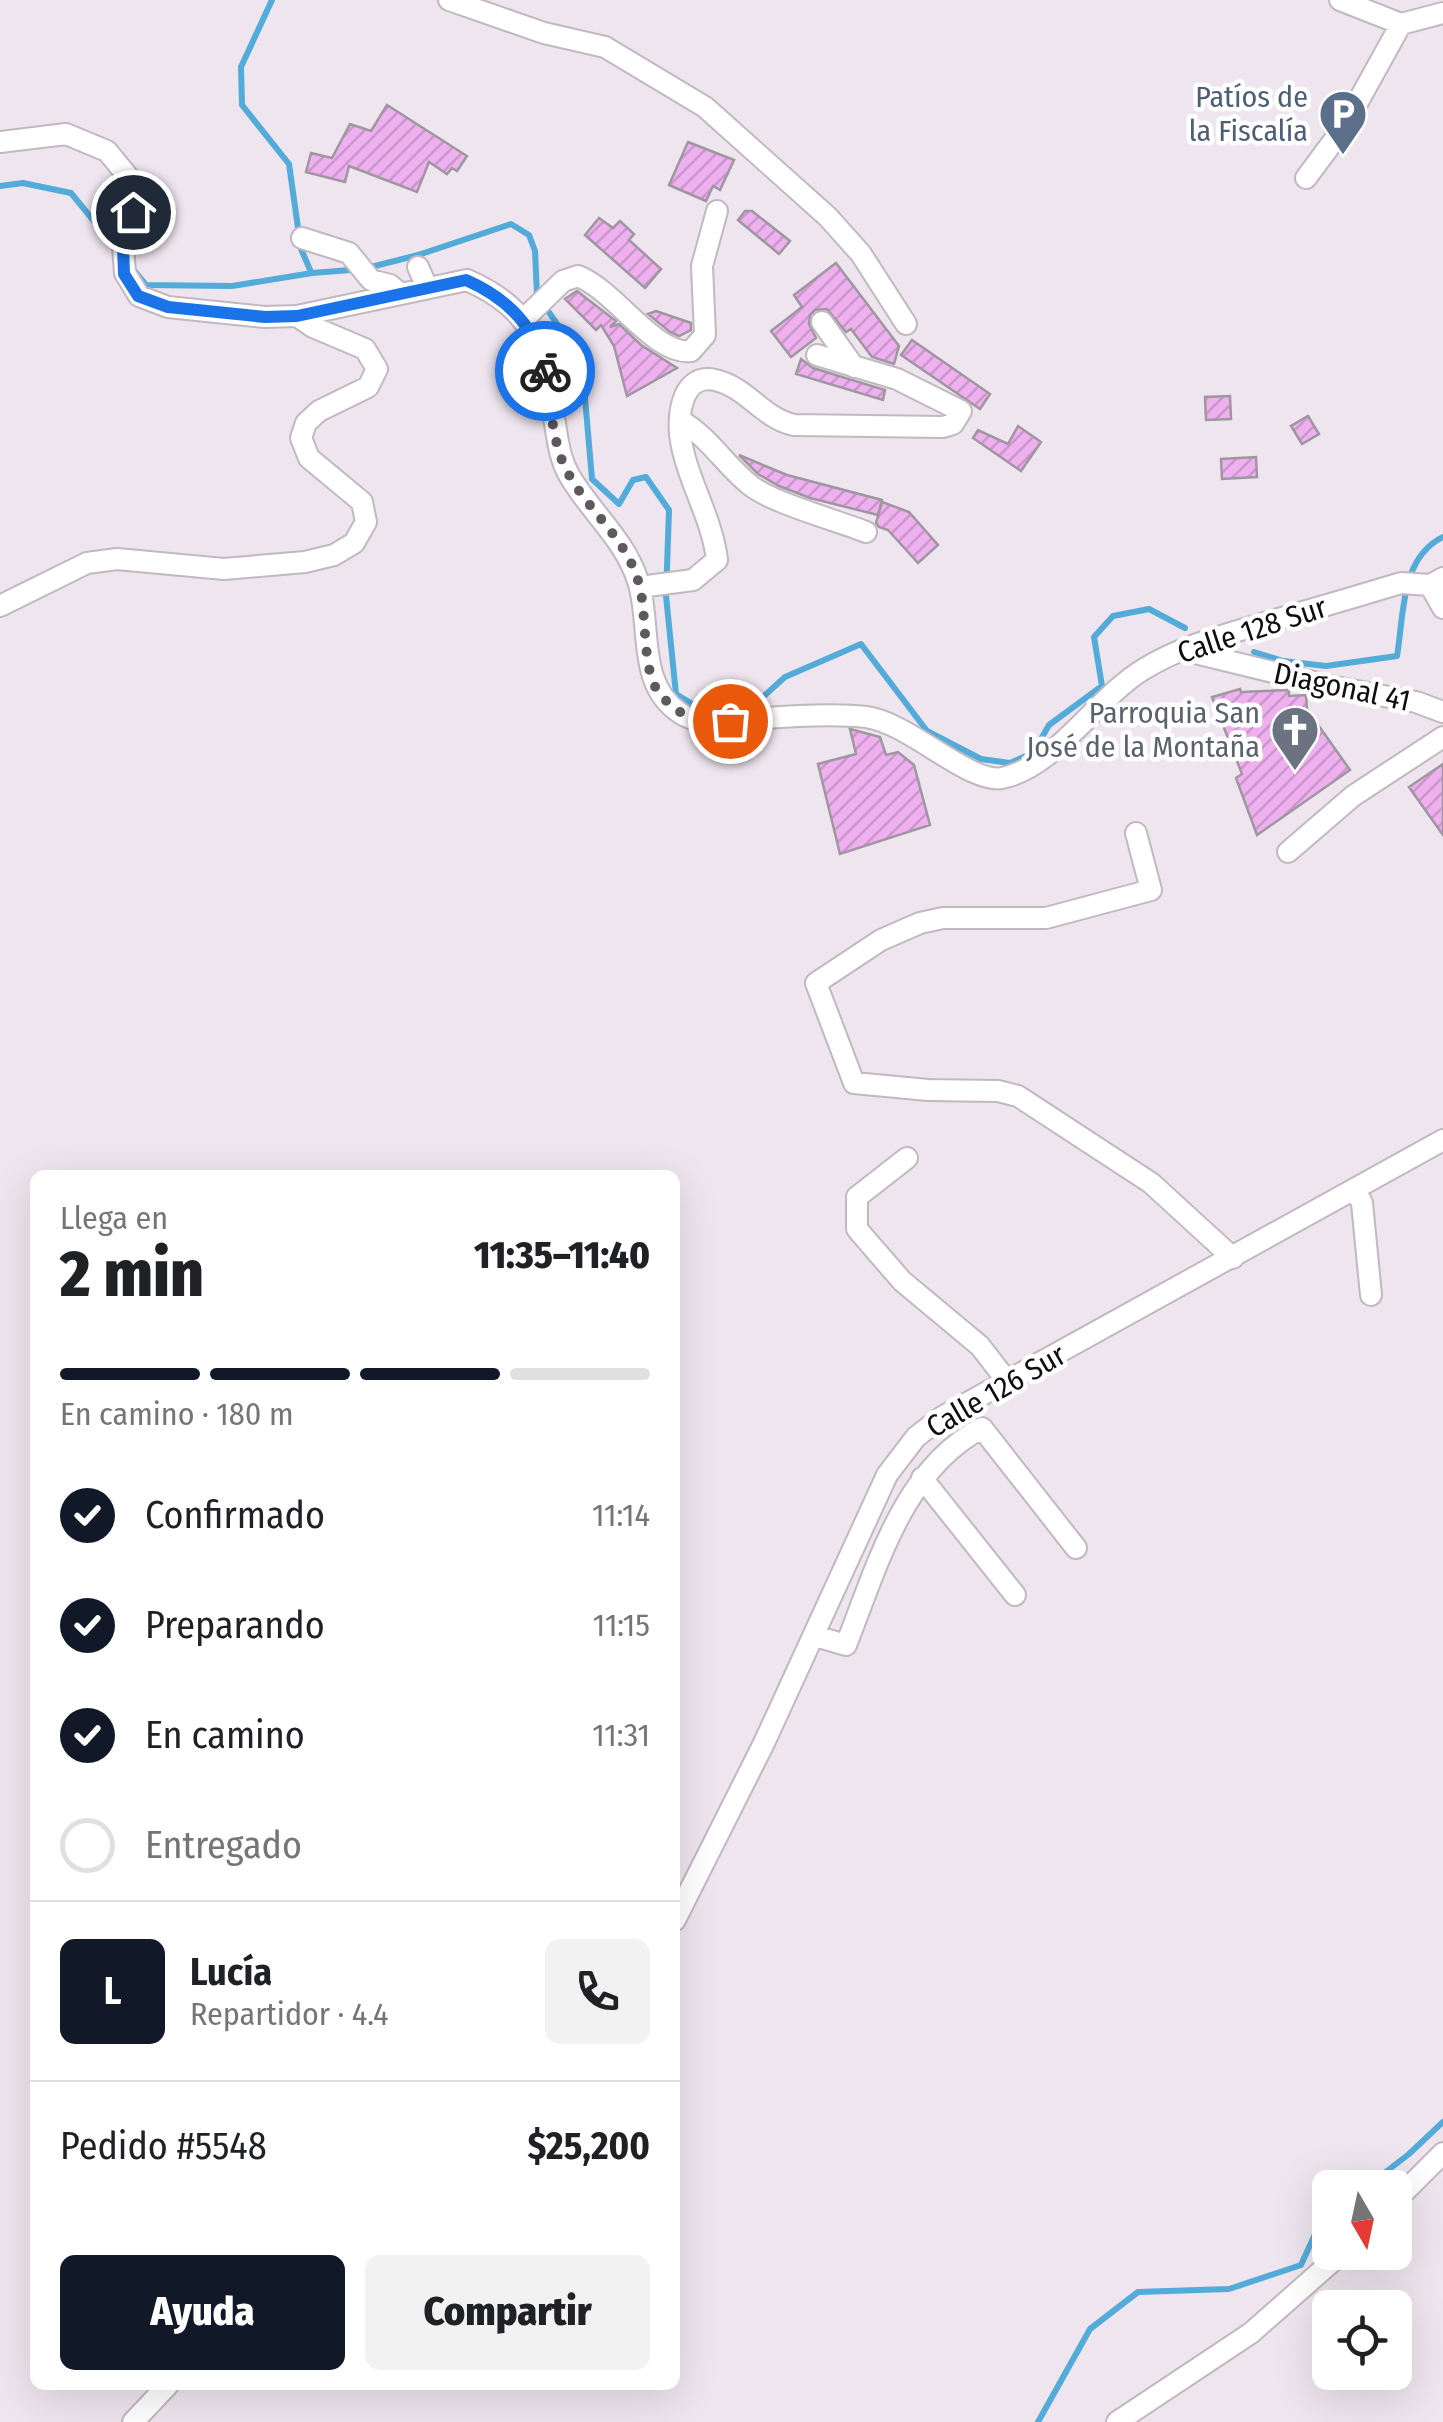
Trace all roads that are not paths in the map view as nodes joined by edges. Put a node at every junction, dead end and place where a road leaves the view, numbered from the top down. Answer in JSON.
{"nodes":[{"id":1,"x":450,"y":0,"type":"edge"},
{"id":2,"x":1340,"y":0,"type":"edge"},
{"id":3,"x":1443,"y":12,"type":"edge"},
{"id":4,"x":1401,"y":24,"type":"junction"},
{"id":5,"x":0,"y":142,"type":"edge"},
{"id":6,"x":1306,"y":178,"type":"dead end"},
{"id":7,"x":717,"y":211,"type":"dead end"},
{"id":8,"x":302,"y":238,"type":"dead end"},
{"id":9,"x":418,"y":267,"type":"dead end"},
{"id":10,"x":427,"y":287,"type":"junction"},
{"id":11,"x":400,"y":293,"type":"junction"},
{"id":12,"x":524,"y":313,"type":"junction"},
{"id":13,"x":297,"y":316,"type":"junction"},
{"id":14,"x":822,"y":322,"type":"dead end"},
{"id":15,"x":906,"y":324,"type":"dead end"},
{"id":16,"x":817,"y":355,"type":"dead end"},
{"id":17,"x":854,"y":366,"type":"junction"},
{"id":18,"x":680,"y":422,"type":"junction"},
{"id":19,"x":866,"y":532,"type":"dead end"},
{"id":20,"x":1423,"y":582,"type":"edge"},
{"id":21,"x":647,"y":587,"type":"junction"},
{"id":22,"x":0,"y":606,"type":"edge"},
{"id":23,"x":1443,"y":608,"type":"edge"},
{"id":24,"x":1183,"y":650,"type":"junction"},
{"id":25,"x":1443,"y":712,"type":"edge"},
{"id":26,"x":1443,"y":737,"type":"edge"},
{"id":27,"x":1136,"y":834,"type":"dead end"},
{"id":28,"x":1288,"y":852,"type":"dead end"},
{"id":29,"x":1443,"y":1140,"type":"edge"},
{"id":30,"x":907,"y":1158,"type":"dead end"},
{"id":31,"x":1355,"y":1189,"type":"junction"},
{"id":32,"x":1232,"y":1258,"type":"junction"},
{"id":33,"x":1371,"y":1295,"type":"dead end"},
{"id":34,"x":1007,"y":1381,"type":"junction"},
{"id":35,"x":922,"y":1478,"type":"junction"},
{"id":36,"x":1076,"y":1548,"type":"dead end"},
{"id":37,"x":1015,"y":1595,"type":"dead end"},
{"id":38,"x":815,"y":1636,"type":"junction"},
{"id":39,"x":680,"y":1909,"type":"edge"},
{"id":40,"x":1443,"y":2153,"type":"edge"},
{"id":41,"x":1412,"y":2184,"type":"edge"},
{"id":42,"x":1322,"y":2270,"type":"edge"},
{"id":43,"x":163,"y":2390,"type":"edge"},
{"id":44,"x":134,"y":2422,"type":"edge"},
{"id":45,"x":1117,"y":2422,"type":"edge"}],
"edges":[{"from":1,"to":15,"type":"street"},
{"from":2,"to":4,"type":"street"},
{"from":3,"to":4,"type":"street"},
{"from":4,"to":6,"type":"street"},
{"from":5,"to":13,"type":"street"},
{"from":7,"to":12,"type":"street"},
{"from":8,"to":11,"type":"street"},
{"from":9,"to":10,"type":"street"},
{"from":10,"to":11,"type":"street"},
{"from":10,"to":12,"type":"street"},
{"from":11,"to":13,"type":"street"},
{"from":12,"to":21,"type":"street"},
{"from":13,"to":22,"type":"street"},
{"from":14,"to":17,"type":"street"},
{"from":16,"to":17,"type":"street"},
{"from":17,"to":18,"type":"street"},
{"from":18,"to":19,"type":"street"},
{"from":18,"to":21,"type":"street"},
{"from":20,"to":23,"type":"street"},
{"from":20,"to":24,"type":"street","name":"Calle 128 Sur"},
{"from":21,"to":24,"type":"street","name":"Calle 128 Sur"},
{"from":24,"to":25,"type":"street","name":"Diagonal 41"},
{"from":26,"to":28,"type":"street"},
{"from":27,"to":32,"type":"street"},
{"from":29,"to":31,"type":"street","name":"Calle 126 Sur"},
{"from":30,"to":34,"type":"street"},
{"from":31,"to":32,"type":"street","name":"Calle 126 Sur"},
{"from":31,"to":33,"type":"street"},
{"from":32,"to":34,"type":"street","name":"Calle 126 Sur"},
{"from":34,"to":38,"type":"street","name":"Calle 126 Sur"},
{"from":35,"to":36,"type":"street"},
{"from":35,"to":37,"type":"street"},
{"from":35,"to":38,"type":"street"},
{"from":38,"to":39,"type":"street","name":"Calle 126 Sur"},
{"from":40,"to":41,"type":"street"},
{"from":42,"to":45,"type":"street"},
{"from":43,"to":44,"type":"street"}]}
